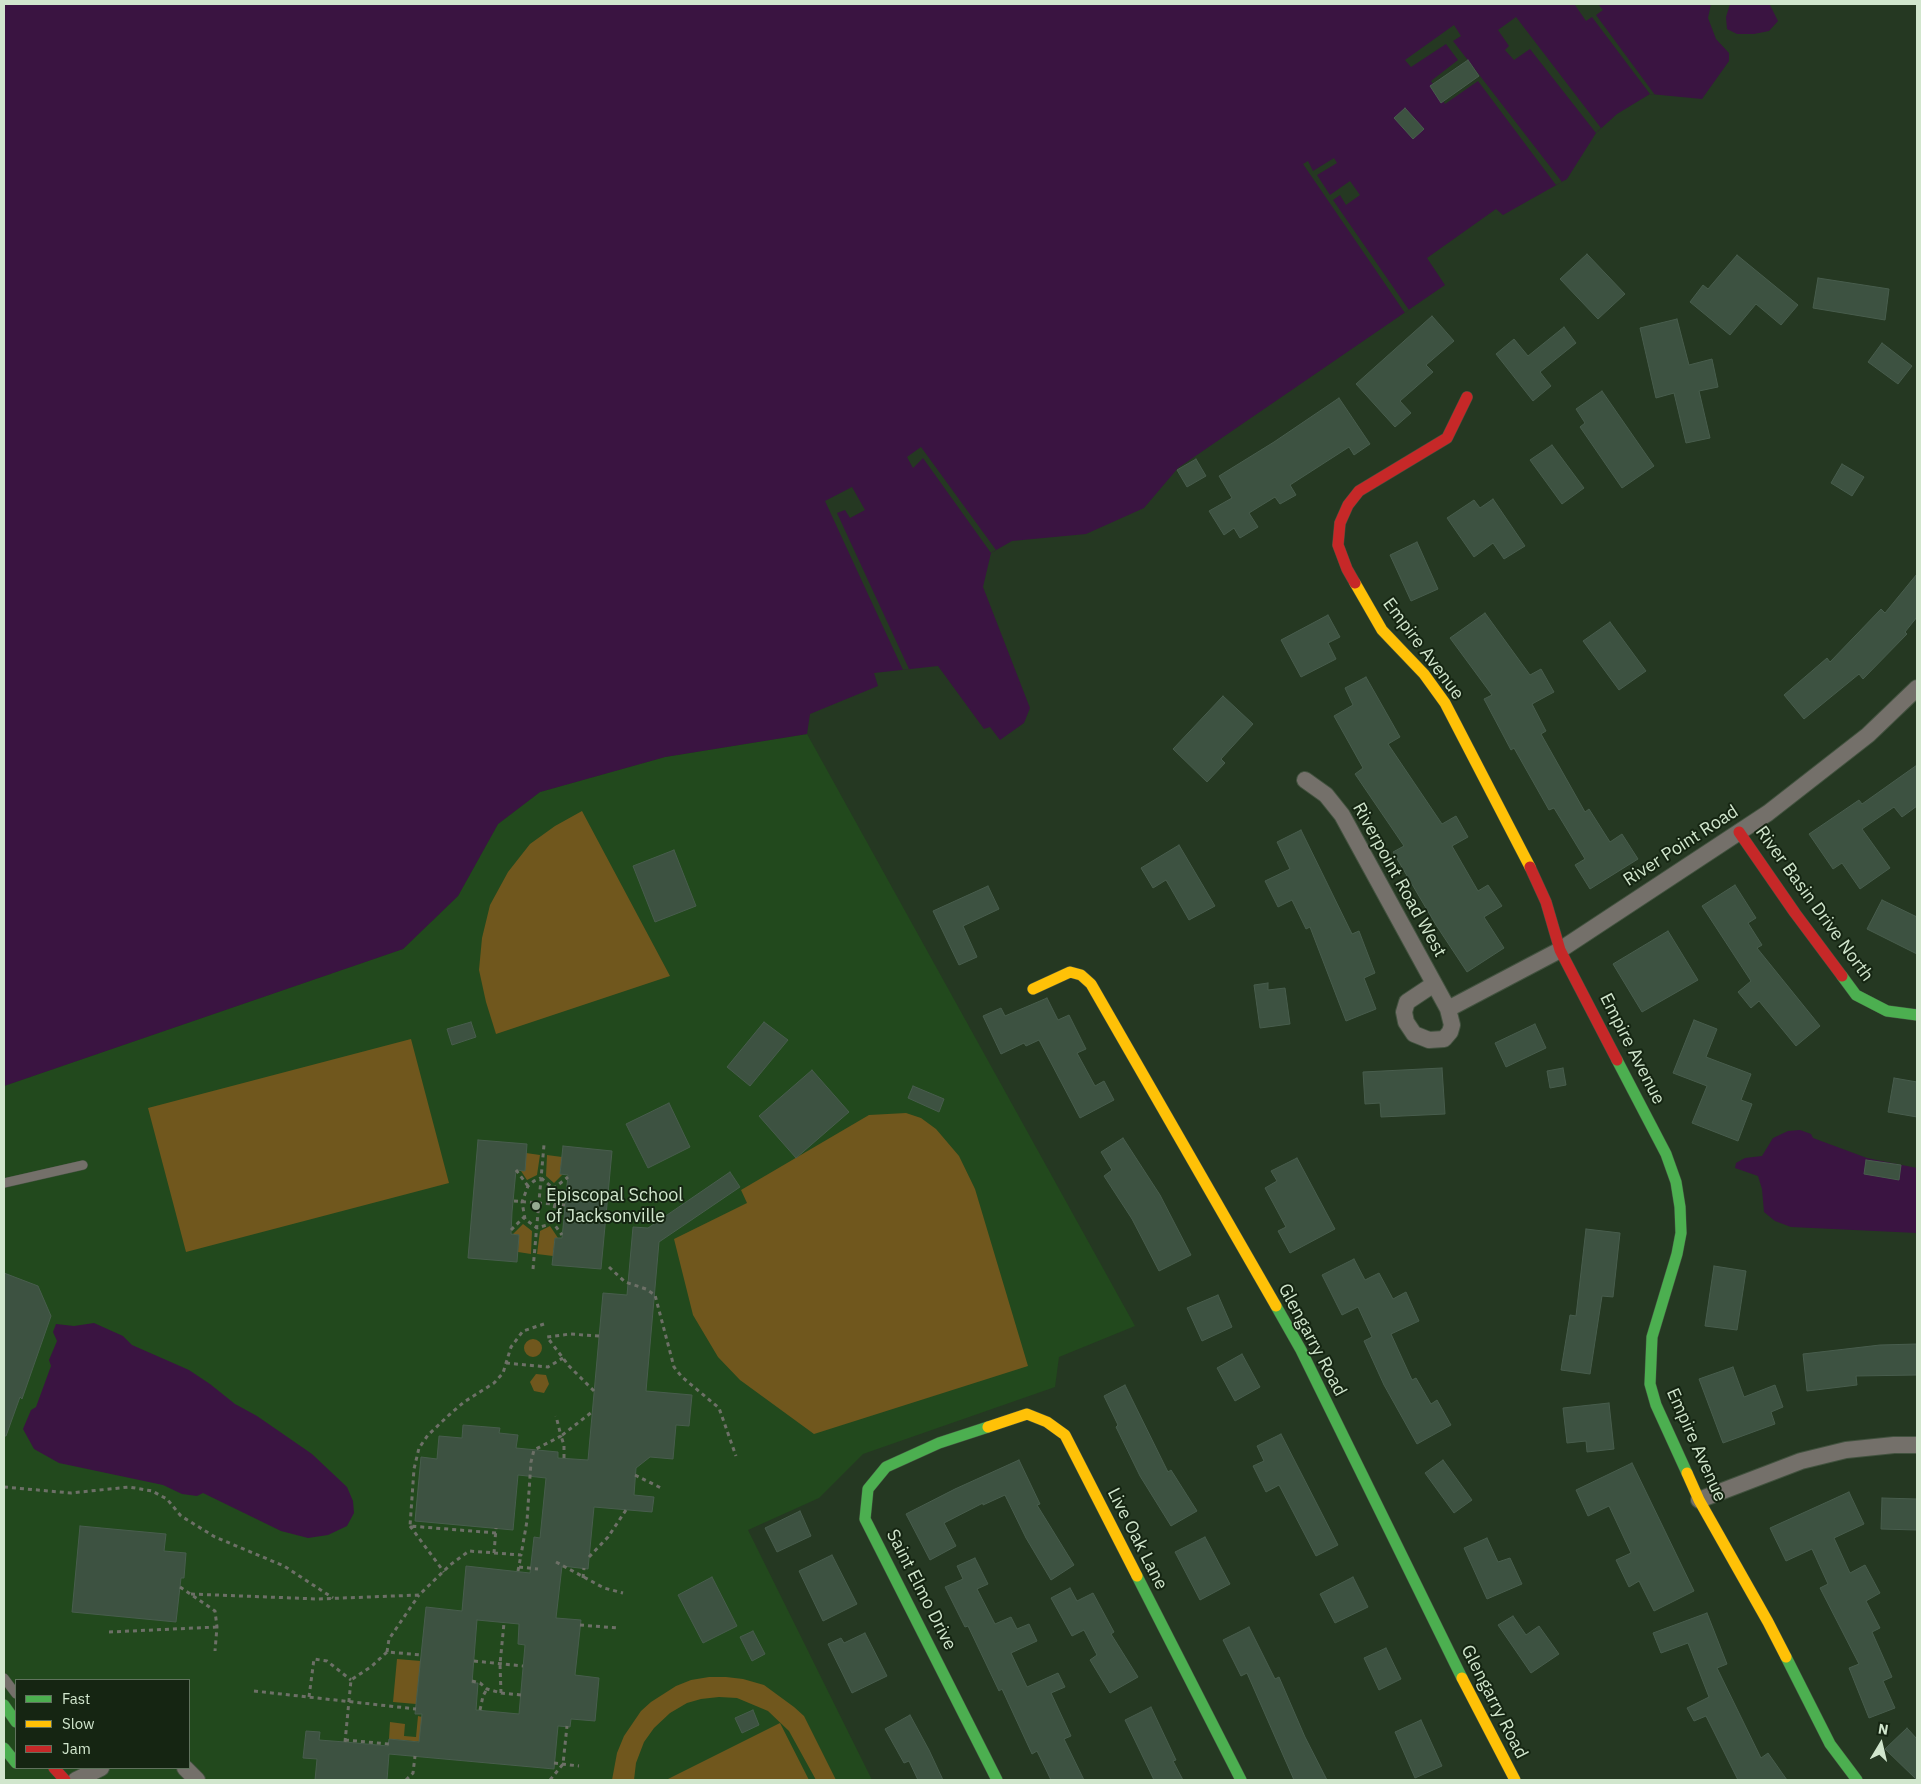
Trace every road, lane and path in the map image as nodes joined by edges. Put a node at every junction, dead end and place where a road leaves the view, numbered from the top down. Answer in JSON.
{"nodes":[{"id":1,"x":1467,"y":397,"type":"dead end"},
{"id":2,"x":1917,"y":688,"type":"edge"},
{"id":3,"x":1305,"y":780,"type":"dead end"},
{"id":4,"x":1739,"y":832,"type":"junction"},
{"id":5,"x":1560,"y":950,"type":"junction"},
{"id":6,"x":1434,"y":984,"type":"junction"},
{"id":7,"x":1033,"y":989,"type":"dead end"},
{"id":8,"x":1448,"y":1009,"type":"junction"},
{"id":9,"x":1917,"y":1015,"type":"edge"},
{"id":10,"x":544,"y":1145,"type":"dead end"},
{"id":11,"x":83,"y":1166,"type":"dead end"},
{"id":12,"x":516,"y":1170,"type":"dead end"},
{"id":13,"x":568,"y":1177,"type":"dead end"},
{"id":14,"x":541,"y":1178,"type":"junction"},
{"id":15,"x":4,"y":1183,"type":"edge"},
{"id":16,"x":528,"y":1186,"type":"junction"},
{"id":17,"x":553,"y":1189,"type":"junction"},
{"id":18,"x":514,"y":1201,"type":"dead end"},
{"id":19,"x":522,"y":1202,"type":"junction"},
{"id":20,"x":539,"y":1203,"type":"junction"},
{"id":21,"x":555,"y":1204,"type":"junction"},
{"id":22,"x":565,"y":1205,"type":"dead end"},
{"id":23,"x":524,"y":1217,"type":"junction"},
{"id":24,"x":551,"y":1220,"type":"junction"},
{"id":25,"x":537,"y":1228,"type":"junction"},
{"id":26,"x":511,"y":1230,"type":"dead end"},
{"id":27,"x":562,"y":1235,"type":"dead end"},
{"id":28,"x":609,"y":1267,"type":"dead end"},
{"id":29,"x":533,"y":1269,"type":"dead end"},
{"id":30,"x":544,"y":1324,"type":"dead end"},
{"id":31,"x":599,"y":1336,"type":"dead end"},
{"id":32,"x":564,"y":1358,"type":"junction"},
{"id":33,"x":506,"y":1363,"type":"junction"},
{"id":34,"x":594,"y":1391,"type":"dead end"},
{"id":35,"x":592,"y":1412,"type":"dead end"},
{"id":36,"x":556,"y":1416,"type":"dead end"},
{"id":37,"x":560,"y":1436,"type":"junction"},
{"id":38,"x":938,"y":1443,"type":"joint"},
{"id":39,"x":1917,"y":1445,"type":"edge"},
{"id":40,"x":736,"y":1456,"type":"dead end"},
{"id":41,"x":564,"y":1458,"type":"dead end"},
{"id":42,"x":635,"y":1475,"type":"dead end"},
{"id":43,"x":4,"y":1487,"type":"edge"},
{"id":44,"x":663,"y":1489,"type":"dead end"},
{"id":45,"x":1699,"y":1500,"type":"junction"},
{"id":46,"x":626,"y":1510,"type":"dead end"},
{"id":47,"x":410,"y":1526,"type":"junction"},
{"id":48,"x":494,"y":1554,"type":"junction"},
{"id":49,"x":520,"y":1555,"type":"junction"},
{"id":50,"x":589,"y":1557,"type":"dead end"},
{"id":51,"x":556,"y":1562,"type":"dead end"},
{"id":52,"x":584,"y":1568,"type":"dead end"},
{"id":53,"x":538,"y":1569,"type":"dead end"},
{"id":54,"x":444,"y":1572,"type":"junction"},
{"id":55,"x":583,"y":1578,"type":"junction"},
{"id":56,"x":180,"y":1587,"type":"dead end"},
{"id":57,"x":623,"y":1593,"type":"dead end"},
{"id":58,"x":191,"y":1594,"type":"junction"},
{"id":59,"x":418,"y":1595,"type":"junction"},
{"id":60,"x":333,"y":1599,"type":"junction"},
{"id":61,"x":504,"y":1623,"type":"dead end"},
{"id":62,"x":580,"y":1625,"type":"dead end"},
{"id":63,"x":217,"y":1627,"type":"junction"},
{"id":64,"x":618,"y":1628,"type":"dead end"},
{"id":65,"x":109,"y":1632,"type":"dead end"},
{"id":66,"x":215,"y":1651,"type":"dead end"},
{"id":67,"x":387,"y":1652,"type":"junction"},
{"id":68,"x":422,"y":1655,"type":"dead end"},
{"id":69,"x":474,"y":1661,"type":"dead end"},
{"id":70,"x":500,"y":1664,"type":"junction"},
{"id":71,"x":523,"y":1666,"type":"dead end"},
{"id":72,"x":4,"y":1678,"type":"edge"},
{"id":73,"x":351,"y":1680,"type":"junction"},
{"id":74,"x":472,"y":1681,"type":"dead end"},
{"id":75,"x":487,"y":1689,"type":"junction"},
{"id":76,"x":254,"y":1691,"type":"dead end"},
{"id":77,"x":15,"y":1693,"type":"edge"},
{"id":78,"x":501,"y":1693,"type":"junction"},
{"id":79,"x":521,"y":1695,"type":"dead end"},
{"id":80,"x":309,"y":1697,"type":"junction"},
{"id":81,"x":348,"y":1701,"type":"junction"},
{"id":82,"x":4,"y":1705,"type":"edge"},
{"id":83,"x":416,"y":1709,"type":"dead end"},
{"id":84,"x":480,"y":1710,"type":"dead end"},
{"id":85,"x":15,"y":1721,"type":"edge"},
{"id":86,"x":567,"y":1726,"type":"dead end"},
{"id":87,"x":388,"y":1744,"type":"dead end"},
{"id":88,"x":4,"y":1748,"type":"edge"},
{"id":89,"x":415,"y":1756,"type":"dead end"},
{"id":90,"x":15,"y":1762,"type":"edge"},
{"id":91,"x":554,"y":1763,"type":"dead end"},
{"id":92,"x":563,"y":1764,"type":"junction"},
{"id":93,"x":579,"y":1766,"type":"dead end"},
{"id":94,"x":55,"y":1769,"type":"edge"},
{"id":95,"x":98,"y":1769,"type":"edge"},
{"id":96,"x":186,"y":1769,"type":"edge"},
{"id":97,"x":413,"y":1773,"type":"junction"},
{"id":98,"x":79,"y":1775,"type":"edge"},
{"id":99,"x":64,"y":1780,"type":"edge"},
{"id":100,"x":197,"y":1780,"type":"edge"},
{"id":101,"x":406,"y":1780,"type":"edge"},
{"id":102,"x":412,"y":1780,"type":"edge"},
{"id":103,"x":550,"y":1780,"type":"edge"},
{"id":104,"x":997,"y":1780,"type":"edge"},
{"id":105,"x":1241,"y":1780,"type":"edge"},
{"id":106,"x":1515,"y":1780,"type":"edge"},
{"id":107,"x":1857,"y":1780,"type":"edge"}],
"edges":[{"from":1,"to":5,"type":"main road","name":"Empire Avenue"},
{"from":2,"to":4,"type":"street","name":"River Point Road"},
{"from":3,"to":6,"type":"street","name":"Riverpoint Road West"},
{"from":4,"to":5,"type":"street","name":"River Point Road"},
{"from":4,"to":9,"type":"main road","name":"River Basin Drive North"},
{"from":5,"to":8,"type":"street","name":"River Point Road"},
{"from":5,"to":45,"type":"main road","name":"Empire Avenue"},
{"from":6,"to":8,"type":"street","name":"Riverpoint Road West"},
{"from":6,"to":8,"type":"street"},
{"from":7,"to":106,"type":"main road","name":"Glengarry Road"},
{"from":10,"to":14,"type":"path"},
{"from":11,"to":15,"type":"lane"},
{"from":12,"to":16,"type":"path"},
{"from":13,"to":17,"type":"path"},
{"from":14,"to":16,"type":"path"},
{"from":14,"to":17,"type":"path"},
{"from":14,"to":20,"type":"path"},
{"from":16,"to":19,"type":"path"},
{"from":17,"to":21,"type":"path"},
{"from":18,"to":19,"type":"path"},
{"from":19,"to":20,"type":"path"},
{"from":19,"to":23,"type":"path"},
{"from":20,"to":21,"type":"path"},
{"from":20,"to":25,"type":"path"},
{"from":21,"to":22,"type":"path"},
{"from":21,"to":24,"type":"path"},
{"from":23,"to":25,"type":"path"},
{"from":23,"to":26,"type":"path"},
{"from":24,"to":25,"type":"path"},
{"from":24,"to":27,"type":"path"},
{"from":25,"to":29,"type":"path"},
{"from":28,"to":40,"type":"path"},
{"from":30,"to":33,"type":"path"},
{"from":31,"to":32,"type":"path"},
{"from":32,"to":33,"type":"path"},
{"from":32,"to":34,"type":"path"},
{"from":33,"to":47,"type":"path"},
{"from":35,"to":37,"type":"path"},
{"from":36,"to":37,"type":"path"},
{"from":37,"to":41,"type":"path"},
{"from":37,"to":49,"type":"path"},
{"from":38,"to":104,"type":"main road","name":"Saint Elmo Drive"},
{"from":38,"to":105,"type":"main road","name":"Live Oak Lane"},
{"from":39,"to":45,"type":"street"},
{"from":42,"to":44,"type":"path"},
{"from":43,"to":60,"type":"path"},
{"from":45,"to":107,"type":"main road","name":"Empire Avenue"},
{"from":46,"to":50,"type":"path"},
{"from":47,"to":48,"type":"path"},
{"from":47,"to":54,"type":"path"},
{"from":48,"to":49,"type":"path"},
{"from":48,"to":54,"type":"path"},
{"from":49,"to":53,"type":"path"},
{"from":51,"to":55,"type":"path"},
{"from":52,"to":55,"type":"path"},
{"from":54,"to":59,"type":"path"},
{"from":55,"to":57,"type":"path"},
{"from":56,"to":58,"type":"path"},
{"from":58,"to":60,"type":"path"},
{"from":58,"to":63,"type":"path"},
{"from":59,"to":60,"type":"path"},
{"from":59,"to":67,"type":"path"},
{"from":61,"to":70,"type":"path"},
{"from":62,"to":64,"type":"path"},
{"from":63,"to":65,"type":"path"},
{"from":63,"to":66,"type":"path"},
{"from":67,"to":68,"type":"path"},
{"from":67,"to":73,"type":"path"},
{"from":69,"to":70,"type":"path"},
{"from":70,"to":71,"type":"path"},
{"from":70,"to":78,"type":"path"},
{"from":72,"to":77,"type":"lane"},
{"from":73,"to":80,"type":"path"},
{"from":73,"to":81,"type":"path"},
{"from":74,"to":75,"type":"path"},
{"from":75,"to":78,"type":"path"},
{"from":75,"to":84,"type":"path"},
{"from":76,"to":80,"type":"path"},
{"from":78,"to":79,"type":"path"},
{"from":80,"to":81,"type":"path"},
{"from":81,"to":83,"type":"path"},
{"from":81,"to":87,"type":"path"},
{"from":82,"to":85,"type":"main road"},
{"from":86,"to":92,"type":"path"},
{"from":88,"to":90,"type":"main road"},
{"from":89,"to":97,"type":"path"},
{"from":91,"to":92,"type":"path"},
{"from":92,"to":93,"type":"path"},
{"from":92,"to":103,"type":"path"},
{"from":94,"to":99,"type":"main road"},
{"from":95,"to":98,"type":"street"},
{"from":96,"to":100,"type":"street"},
{"from":97,"to":101,"type":"path"},
{"from":97,"to":102,"type":"path"}]}
